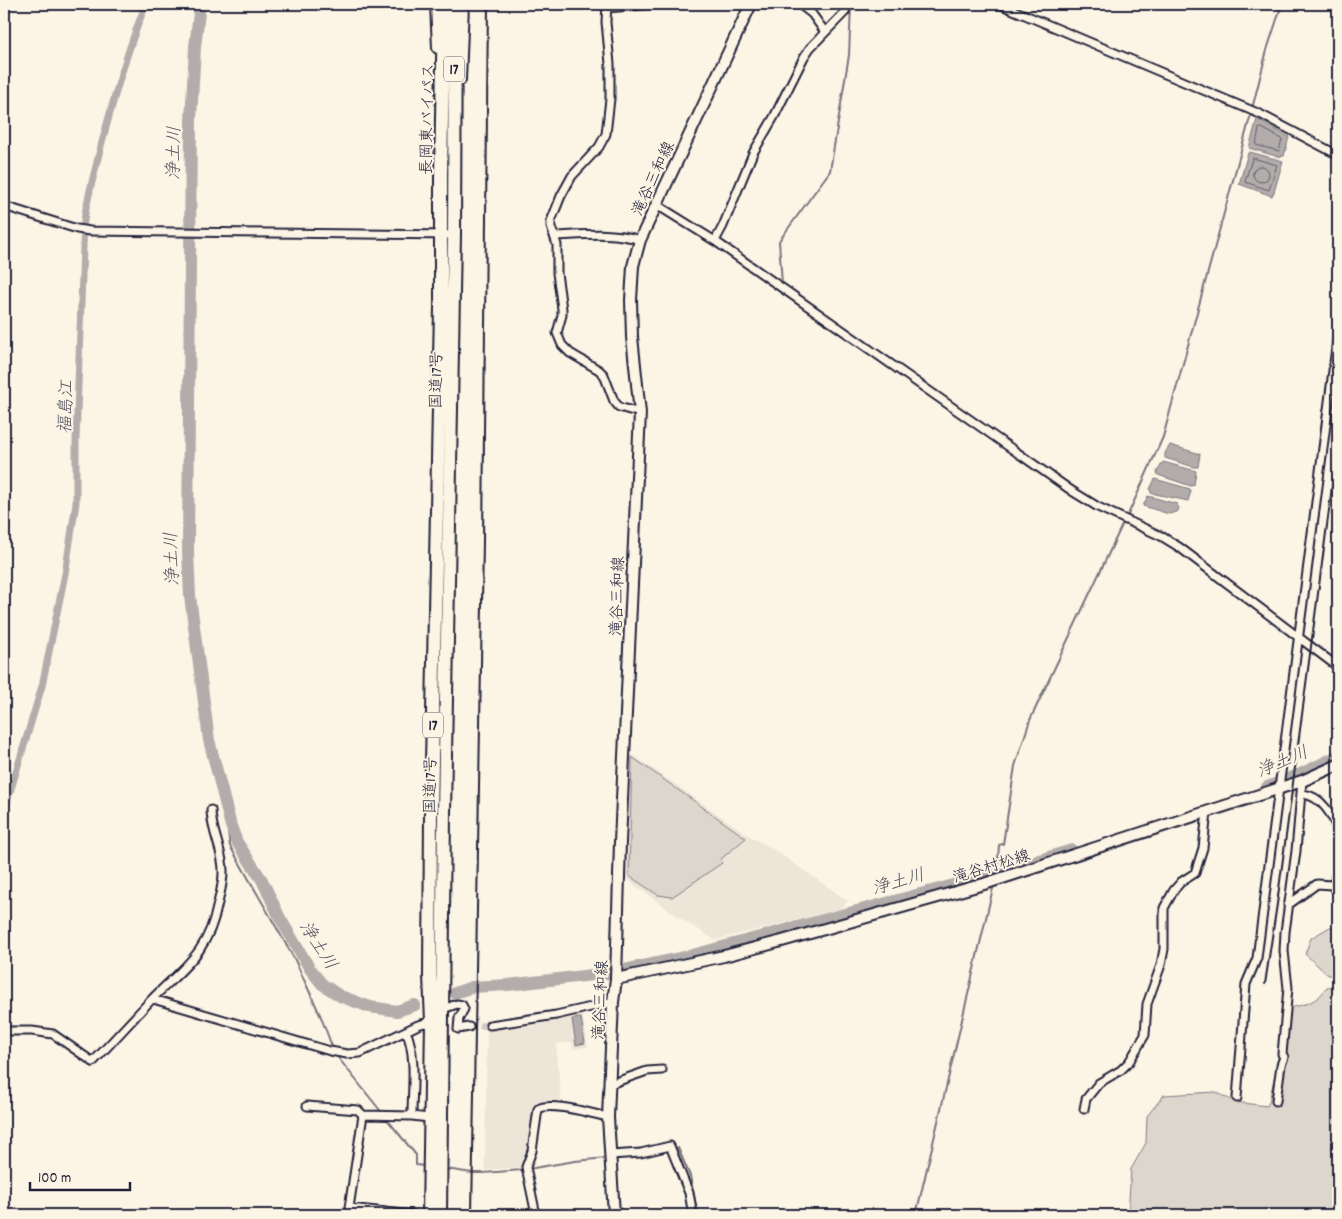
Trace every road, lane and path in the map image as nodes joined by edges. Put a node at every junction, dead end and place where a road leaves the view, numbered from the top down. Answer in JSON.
{"nodes":[{"id":1,"x":436,"y":4,"type":"edge"},
{"id":2,"x":444,"y":4,"type":"edge"},
{"id":3,"x":455,"y":4,"type":"edge"},
{"id":4,"x":464,"y":4,"type":"edge"},
{"id":5,"x":655,"y":4,"type":"edge"},
{"id":6,"x":751,"y":4,"type":"edge"},
{"id":7,"x":799,"y":4,"type":"edge"},
{"id":8,"x":846,"y":4,"type":"edge"},
{"id":9,"x":999,"y":4,"type":"edge"},
{"id":10,"x":607,"y":6,"type":"edge"},
{"id":11,"x":825,"y":32,"type":"junction"},
{"id":12,"x":442,"y":119,"type":"junction"},
{"id":13,"x":454,"y":134,"type":"junction"},
{"id":14,"x":1338,"y":156,"type":"edge"},
{"id":15,"x":657,"y":205,"type":"junction"},
{"id":16,"x":4,"y":206,"type":"edge"},
{"id":17,"x":447,"y":235,"type":"junction"},
{"id":18,"x":555,"y":236,"type":"junction"},
{"id":19,"x":640,"y":240,"type":"junction"},
{"id":20,"x":715,"y":241,"type":"junction"},
{"id":21,"x":1338,"y":332,"type":"edge"},
{"id":22,"x":640,"y":414,"type":"junction"},
{"id":23,"x":1299,"y":637,"type":"junction"},
{"id":24,"x":1338,"y":666,"type":"edge"},
{"id":25,"x":1338,"y":765,"type":"edge"},
{"id":26,"x":1302,"y":781,"type":"junction"},
{"id":27,"x":1279,"y":789,"type":"junction"},
{"id":28,"x":1303,"y":794,"type":"junction"},
{"id":29,"x":211,"y":810,"type":"dead end"},
{"id":30,"x":1207,"y":812,"type":"junction"},
{"id":31,"x":1338,"y":832,"type":"edge"},
{"id":32,"x":1338,"y":867,"type":"edge"},
{"id":33,"x":1332,"y":885,"type":"junction"},
{"id":34,"x":1338,"y":892,"type":"edge"},
{"id":35,"x":1288,"y":905,"type":"junction"},
{"id":36,"x":616,"y":979,"type":"junction"},
{"id":37,"x":153,"y":999,"type":"junction"},
{"id":38,"x":613,"y":1002,"type":"junction"},
{"id":39,"x":443,"y":1009,"type":"junction"},
{"id":40,"x":432,"y":1021,"type":"junction"},
{"id":41,"x":490,"y":1025,"type":"tunnel mouth"},
{"id":42,"x":469,"y":1027,"type":"dead end"},
{"id":43,"x":4,"y":1031,"type":"edge"},
{"id":44,"x":406,"y":1031,"type":"junction"},
{"id":45,"x":662,"y":1070,"type":"dead end"},
{"id":46,"x":610,"y":1084,"type":"junction"},
{"id":47,"x":1237,"y":1098,"type":"dead end"},
{"id":48,"x":1276,"y":1101,"type":"dead end"},
{"id":49,"x":307,"y":1106,"type":"dead end"},
{"id":50,"x":1084,"y":1109,"type":"dead end"},
{"id":51,"x":363,"y":1115,"type":"junction"},
{"id":52,"x":412,"y":1116,"type":"junction"},
{"id":53,"x":608,"y":1117,"type":"junction"},
{"id":54,"x":429,"y":1118,"type":"junction"},
{"id":55,"x":610,"y":1155,"type":"junction"},
{"id":56,"x":414,"y":1215,"type":"edge"},
{"id":57,"x":429,"y":1215,"type":"edge"},
{"id":58,"x":440,"y":1215,"type":"edge"},
{"id":59,"x":536,"y":1215,"type":"edge"},
{"id":60,"x":614,"y":1215,"type":"edge"},
{"id":61,"x":693,"y":1215,"type":"edge"}],
"edges":[{"from":1,"to":12,"type":"main road"},
{"from":2,"to":12,"type":"highway","name":"長岡東バイパス","number":"17"},
{"from":3,"to":13,"type":"highway","name":"長岡東バイパス","number":"17"},
{"from":4,"to":13,"type":"main road"},
{"from":5,"to":10,"type":"street"},
{"from":6,"to":15,"type":"main road","name":"滝谷三和線"},
{"from":7,"to":11,"type":"street"},
{"from":8,"to":11,"type":"street"},
{"from":9,"to":14,"type":"street"},
{"from":10,"to":18,"type":"street"},
{"from":11,"to":20,"type":"street"},
{"from":12,"to":17,"type":"highway","name":"長岡東バイパス","number":"17"},
{"from":13,"to":17,"type":"highway","name":"長岡東バイパス","number":"17"},
{"from":15,"to":19,"type":"main road","name":"滝谷三和線"},
{"from":15,"to":20,"type":"street"},
{"from":16,"to":17,"type":"street"},
{"from":17,"to":39,"type":"highway","name":"国道17号","number":"17"},
{"from":17,"to":40,"type":"highway","name":"国道17号","number":"17"},
{"from":18,"to":19,"type":"street"},
{"from":18,"to":22,"type":"street"},
{"from":19,"to":22,"type":"main road","name":"滝谷三和線"},
{"from":20,"to":23,"type":"street"},
{"from":21,"to":23,"type":"street"},
{"from":22,"to":36,"type":"main road","name":"滝谷三和線"},
{"from":23,"to":24,"type":"street"},
{"from":23,"to":27,"type":"street"},
{"from":25,"to":26,"type":"main road","name":"滝谷村松線"},
{"from":26,"to":27,"type":"main road","name":"滝谷村松線"},
{"from":26,"to":28,"type":"street"},
{"from":27,"to":30,"type":"main road","name":"滝谷村松線"},
{"from":27,"to":47,"type":"street"},
{"from":28,"to":31,"type":"street"},
{"from":28,"to":35,"type":"street"},
{"from":29,"to":37,"type":"street"},
{"from":30,"to":36,"type":"main road","name":"滝谷村松線"},
{"from":30,"to":50,"type":"street"},
{"from":32,"to":33,"type":"street"},
{"from":33,"to":34,"type":"street"},
{"from":33,"to":35,"type":"street"},
{"from":35,"to":48,"type":"street"},
{"from":36,"to":38,"type":"main road","name":"滝谷三和線"},
{"from":37,"to":43,"type":"street"},
{"from":37,"to":44,"type":"street"},
{"from":38,"to":41,"type":"street"},
{"from":38,"to":46,"type":"main road","name":"滝谷三和線"},
{"from":39,"to":42,"type":"street"},
{"from":39,"to":58,"type":"highway","name":"国道17号","number":"17"},
{"from":40,"to":44,"type":"street"},
{"from":40,"to":54,"type":"highway","name":"国道17号","number":"17"},
{"from":44,"to":52,"type":"street"},
{"from":45,"to":46,"type":"street"},
{"from":46,"to":53,"type":"main road","name":"滝谷三和線"},
{"from":49,"to":51,"type":"street"},
{"from":51,"to":52,"type":"street"},
{"from":51,"to":56,"type":"street"},
{"from":52,"to":54,"type":"street"},
{"from":53,"to":55,"type":"main road","name":"滝谷三和線"},
{"from":53,"to":59,"type":"street"},
{"from":54,"to":57,"type":"highway","name":"国道17号","number":"17"},
{"from":55,"to":60,"type":"main road","name":"滝谷三和線"},
{"from":55,"to":61,"type":"street"}]}
